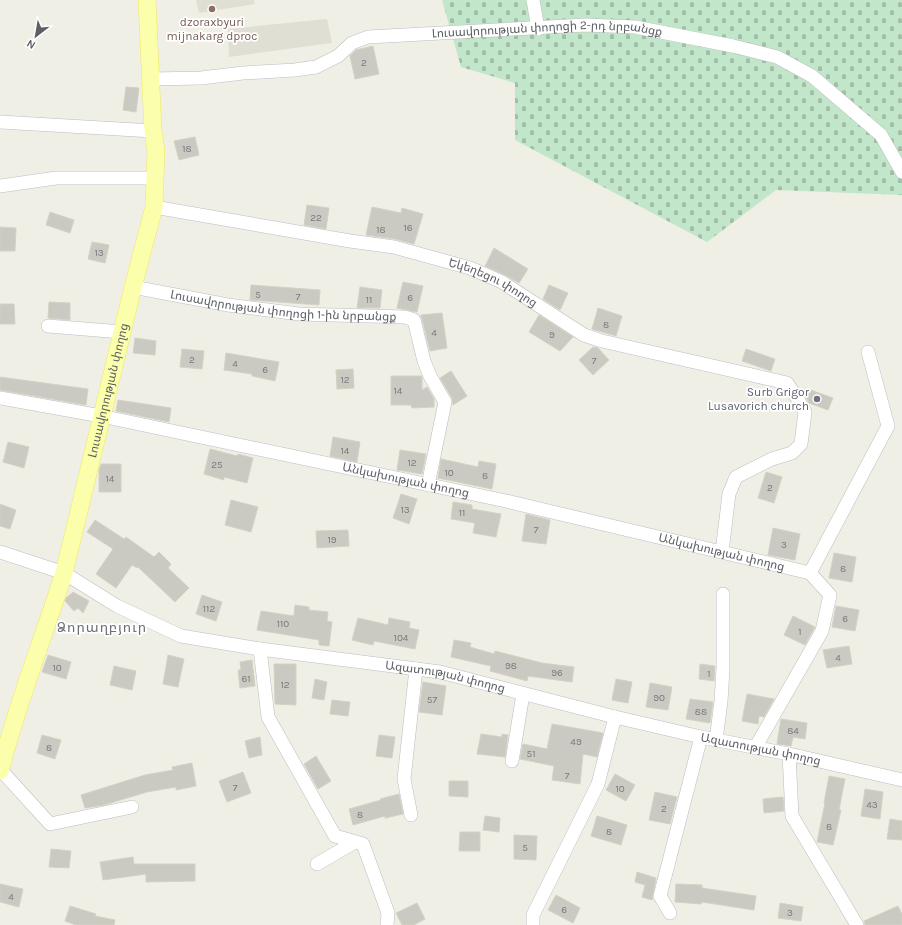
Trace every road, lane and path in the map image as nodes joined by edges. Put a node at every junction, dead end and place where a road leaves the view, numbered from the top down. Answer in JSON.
{"nodes":[{"id":1,"x":148,"y":0,"type":"edge"},
{"id":2,"x":533,"y":0,"type":"edge"},
{"id":3,"x":538,"y":29,"type":"junction"},
{"id":4,"x":151,"y":79,"type":"junction"},
{"id":5,"x":0,"y":122,"type":"edge"},
{"id":6,"x":153,"y":131,"type":"junction"},
{"id":7,"x":902,"y":172,"type":"edge"},
{"id":8,"x":156,"y":178,"type":"junction"},
{"id":9,"x":0,"y":186,"type":"edge"},
{"id":10,"x":154,"y":207,"type":"junction"},
{"id":11,"x":133,"y":287,"type":"junction"},
{"id":12,"x":48,"y":326,"type":"dead end"},
{"id":13,"x":122,"y":332,"type":"junction"},
{"id":14,"x":868,"y":352,"type":"dead end"},
{"id":15,"x":0,"y":398,"type":"edge"},
{"id":16,"x":101,"y":416,"type":"junction"},
{"id":17,"x":428,"y":485,"type":"junction"},
{"id":18,"x":0,"y":552,"type":"edge"},
{"id":19,"x":722,"y":552,"type":"junction"},
{"id":20,"x":64,"y":573,"type":"junction"},
{"id":21,"x":810,"y":573,"type":"junction"},
{"id":22,"x":723,"y":594,"type":"dead end"},
{"id":23,"x":260,"y":648,"type":"junction"},
{"id":24,"x":416,"y":669,"type":"junction"},
{"id":25,"x":523,"y":694,"type":"junction"},
{"id":26,"x":615,"y":717,"type":"junction"},
{"id":27,"x":701,"y":737,"type":"junction"},
{"id":28,"x":716,"y":740,"type":"junction"},
{"id":29,"x":755,"y":748,"type":"junction"},
{"id":30,"x":789,"y":754,"type":"junction"},
{"id":31,"x":512,"y":761,"type":"dead end"},
{"id":32,"x":0,"y":770,"type":"edge"},
{"id":33,"x":902,"y":780,"type":"edge"},
{"id":34,"x":132,"y":807,"type":"dead end"},
{"id":35,"x":411,"y":815,"type":"dead end"},
{"id":36,"x":355,"y":842,"type":"junction"},
{"id":37,"x":318,"y":864,"type":"dead end"},
{"id":38,"x":670,"y":913,"type":"dead end"},
{"id":39,"x":387,"y":925,"type":"edge"},
{"id":40,"x":533,"y":925,"type":"edge"},
{"id":41,"x":857,"y":925,"type":"edge"}],
"edges":[{"from":1,"to":4,"type":"main road","name":"Լուսավորության փողոց"},
{"from":2,"to":3,"type":"street"},
{"from":3,"to":4,"type":"street","name":"Լուսավորության փողոցի 2-րդ նրբանցք"},
{"from":3,"to":7,"type":"street","name":"Լուսավորության փողոցի 2-րդ նրբանցք"},
{"from":4,"to":6,"type":"main road","name":"Լուսավորության փողոց"},
{"from":5,"to":6,"type":"street"},
{"from":6,"to":8,"type":"main road","name":"Լուսավորության փողոց"},
{"from":8,"to":9,"type":"street"},
{"from":8,"to":10,"type":"main road","name":"Լուսավորության փողոց"},
{"from":10,"to":11,"type":"main road","name":"Լուսավորության փողոց"},
{"from":10,"to":19,"type":"street","name":"Եկեղեցու փողոց"},
{"from":11,"to":13,"type":"main road","name":"Լուսավորության փողոց"},
{"from":11,"to":17,"type":"street","name":"Լուսավորության փողոցի 1-ին նրբանցք"},
{"from":12,"to":13,"type":"street"},
{"from":13,"to":16,"type":"main road","name":"Լուսավորության փողոց"},
{"from":14,"to":21,"type":"street"},
{"from":15,"to":16,"type":"street","name":"Անկախության փողոց"},
{"from":16,"to":17,"type":"street","name":"Անկախության փողոց"},
{"from":16,"to":20,"type":"main road","name":"Լուսավորության փողոց"},
{"from":17,"to":19,"type":"street","name":"Անկախության փողոց"},
{"from":18,"to":20,"type":"street","name":"Ազատության փողոց"},
{"from":19,"to":21,"type":"street","name":"Անկախության փողոց"},
{"from":20,"to":23,"type":"street","name":"Ազատության փողոց"},
{"from":20,"to":32,"type":"main road","name":"Լուսավորության փողոց"},
{"from":21,"to":29,"type":"street"},
{"from":22,"to":28,"type":"street"},
{"from":23,"to":24,"type":"street","name":"Ազատության փողոց"},
{"from":23,"to":36,"type":"street"},
{"from":24,"to":25,"type":"street","name":"Ազատության փողոց"},
{"from":24,"to":35,"type":"street"},
{"from":25,"to":26,"type":"street","name":"Ազատության փողոց"},
{"from":25,"to":31,"type":"street"},
{"from":26,"to":27,"type":"street","name":"Ազատության փողոց"},
{"from":26,"to":40,"type":"street"},
{"from":27,"to":28,"type":"street","name":"Ազատության փողոց"},
{"from":27,"to":38,"type":"street"},
{"from":28,"to":29,"type":"street","name":"Ազատության փողոց"},
{"from":29,"to":30,"type":"street","name":"Ազատության փողոց"},
{"from":30,"to":33,"type":"street","name":"Ազատության փողոց"},
{"from":30,"to":41,"type":"street"},
{"from":32,"to":34,"type":"street"},
{"from":36,"to":37,"type":"street"},
{"from":36,"to":39,"type":"street"}]}
